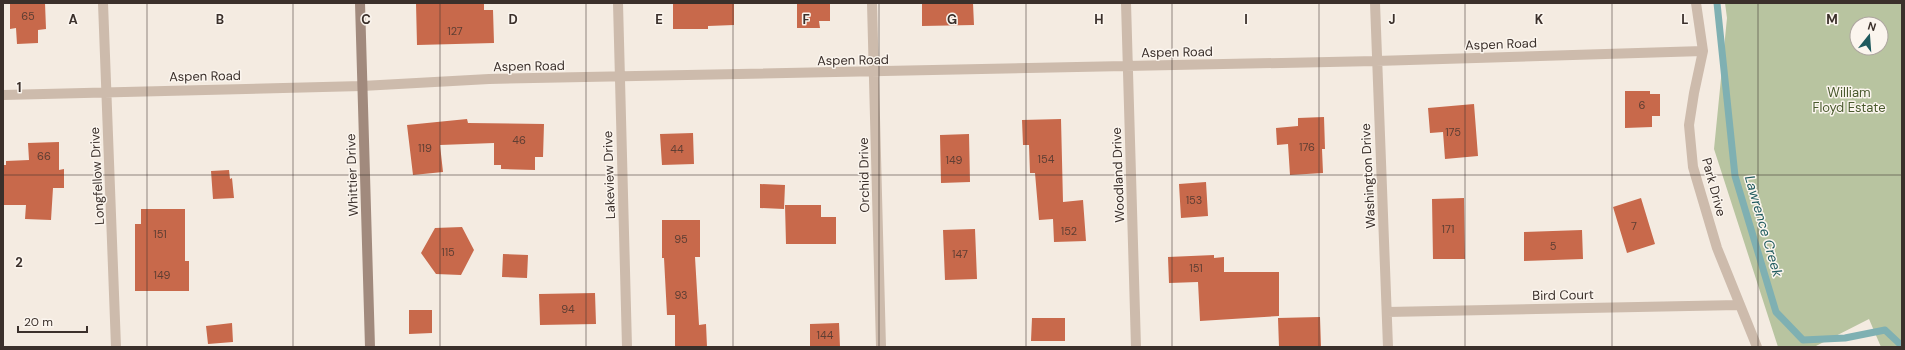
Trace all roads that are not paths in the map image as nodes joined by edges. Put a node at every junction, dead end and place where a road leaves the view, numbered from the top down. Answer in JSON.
{"nodes":[{"id":1,"x":103,"y":3,"type":"edge"},
{"id":2,"x":360,"y":3,"type":"edge"},
{"id":3,"x":618,"y":3,"type":"edge"},
{"id":4,"x":872,"y":3,"type":"edge"},
{"id":5,"x":1126,"y":3,"type":"edge"},
{"id":6,"x":1375,"y":3,"type":"edge"},
{"id":7,"x":1696,"y":3,"type":"edge"},
{"id":8,"x":1703,"y":51,"type":"junction"},
{"id":9,"x":1376,"y":61,"type":"junction"},
{"id":10,"x":1128,"y":66,"type":"junction"},
{"id":11,"x":874,"y":72,"type":"junction"},
{"id":12,"x":620,"y":78,"type":"junction"},
{"id":13,"x":362,"y":86,"type":"junction"},
{"id":14,"x":105,"y":92,"type":"junction"},
{"id":15,"x":3,"y":95,"type":"edge"},
{"id":16,"x":1739,"y":305,"type":"junction"},
{"id":17,"x":1388,"y":312,"type":"junction"},
{"id":18,"x":116,"y":347,"type":"edge"},
{"id":19,"x":370,"y":347,"type":"edge"},
{"id":20,"x":627,"y":347,"type":"edge"},
{"id":21,"x":881,"y":347,"type":"edge"},
{"id":22,"x":1136,"y":347,"type":"edge"},
{"id":23,"x":1388,"y":347,"type":"edge"},
{"id":24,"x":1757,"y":347,"type":"edge"}],
"edges":[{"from":1,"to":14,"type":"street","name":"Longfellow Drive"},
{"from":2,"to":13,"type":"street","name":"Whittier Drive"},
{"from":3,"to":12,"type":"street","name":"Lakeview Drive"},
{"from":4,"to":11,"type":"street","name":"Orchid Drive"},
{"from":5,"to":10,"type":"street","name":"Woodland Drive"},
{"from":6,"to":9,"type":"street","name":"Washington Drive"},
{"from":7,"to":8,"type":"street","name":"Park Drive"},
{"from":8,"to":9,"type":"street","name":"Aspen Road"},
{"from":8,"to":16,"type":"street","name":"Park Drive"},
{"from":9,"to":10,"type":"street","name":"Aspen Road"},
{"from":9,"to":17,"type":"street","name":"Washington Drive"},
{"from":10,"to":11,"type":"street","name":"Aspen Road"},
{"from":10,"to":22,"type":"street","name":"Woodland Drive"},
{"from":11,"to":12,"type":"street","name":"Aspen Road"},
{"from":11,"to":21,"type":"street","name":"Orchid Drive"},
{"from":12,"to":13,"type":"street","name":"Aspen Road"},
{"from":12,"to":20,"type":"street","name":"Lakeview Drive"},
{"from":13,"to":14,"type":"street","name":"Aspen Road"},
{"from":13,"to":19,"type":"street","name":"Whittier Drive"},
{"from":14,"to":15,"type":"street","name":"Aspen Road"},
{"from":14,"to":18,"type":"street","name":"Longfellow Drive"},
{"from":16,"to":17,"type":"street","name":"Bird Court"},
{"from":16,"to":24,"type":"street","name":"Park Drive"},
{"from":17,"to":23,"type":"street","name":"Washington Drive"}]}
